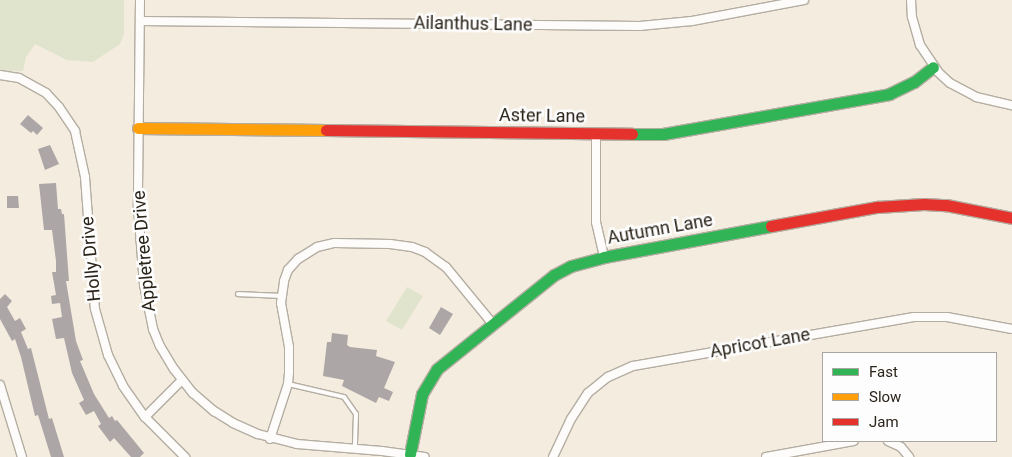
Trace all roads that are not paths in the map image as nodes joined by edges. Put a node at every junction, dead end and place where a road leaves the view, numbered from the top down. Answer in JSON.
{"nodes":[{"id":1,"x":140,"y":0,"type":"edge"},
{"id":2,"x":804,"y":0,"type":"edge"},
{"id":3,"x":911,"y":0,"type":"edge"},
{"id":4,"x":140,"y":21,"type":"junction"},
{"id":5,"x":933,"y":67,"type":"junction"},
{"id":6,"x":0,"y":75,"type":"edge"},
{"id":7,"x":1012,"y":105,"type":"edge"},
{"id":8,"x":138,"y":128,"type":"junction"},
{"id":9,"x":596,"y":134,"type":"junction"},
{"id":10,"x":1012,"y":218,"type":"edge"},
{"id":11,"x":604,"y":256,"type":"junction"},
{"id":12,"x":238,"y":294,"type":"dead end"},
{"id":13,"x":281,"y":296,"type":"junction"},
{"id":14,"x":492,"y":324,"type":"junction"},
{"id":15,"x":1012,"y":329,"type":"edge"},
{"id":16,"x":182,"y":380,"type":"junction"},
{"id":17,"x":288,"y":384,"type":"junction"},
{"id":18,"x":0,"y":385,"type":"edge"},
{"id":19,"x":145,"y":417,"type":"junction"},
{"id":20,"x":270,"y":438,"type":"junction"},
{"id":21,"x":848,"y":442,"type":"edge"},
{"id":22,"x":890,"y":442,"type":"edge"},
{"id":23,"x":355,"y":448,"type":"junction"},
{"id":24,"x":410,"y":454,"type":"junction"},
{"id":25,"x":22,"y":457,"type":"edge"},
{"id":26,"x":186,"y":457,"type":"edge"},
{"id":27,"x":425,"y":457,"type":"edge"},
{"id":28,"x":553,"y":457,"type":"edge"},
{"id":29,"x":766,"y":457,"type":"edge"},
{"id":30,"x":909,"y":457,"type":"edge"}],
"edges":[{"from":1,"to":4,"type":"street","name":"Appletree Drive"},
{"from":2,"to":4,"type":"street","name":"Ailanthus Lane"},
{"from":3,"to":5,"type":"street"},
{"from":4,"to":8,"type":"street","name":"Appletree Drive"},
{"from":5,"to":7,"type":"street"},
{"from":5,"to":9,"type":"street","name":"Aster Lane"},
{"from":6,"to":19,"type":"street","name":"Holly Drive"},
{"from":8,"to":9,"type":"street","name":"Aster Lane"},
{"from":8,"to":16,"type":"street","name":"Appletree Drive"},
{"from":9,"to":11,"type":"street"},
{"from":10,"to":11,"type":"street","name":"Autumn Lane"},
{"from":11,"to":14,"type":"street","name":"Autumn Lane"},
{"from":12,"to":13,"type":"lane"},
{"from":13,"to":14,"type":"street"},
{"from":13,"to":17,"type":"street"},
{"from":14,"to":24,"type":"street","name":"Autumn Lane"},
{"from":15,"to":28,"type":"street","name":"Apricot Lane"},
{"from":16,"to":19,"type":"street"},
{"from":16,"to":20,"type":"street","name":"Appletree Drive"},
{"from":17,"to":20,"type":"street"},
{"from":17,"to":23,"type":"lane"},
{"from":18,"to":25,"type":"street"},
{"from":19,"to":26,"type":"street","name":"Holly Drive"},
{"from":20,"to":23,"type":"street","name":"Appletree Drive"},
{"from":21,"to":29,"type":"street"},
{"from":22,"to":30,"type":"street"},
{"from":23,"to":24,"type":"street","name":"Appletree Drive"},
{"from":24,"to":27,"type":"street","name":"Appletree Drive"}]}
